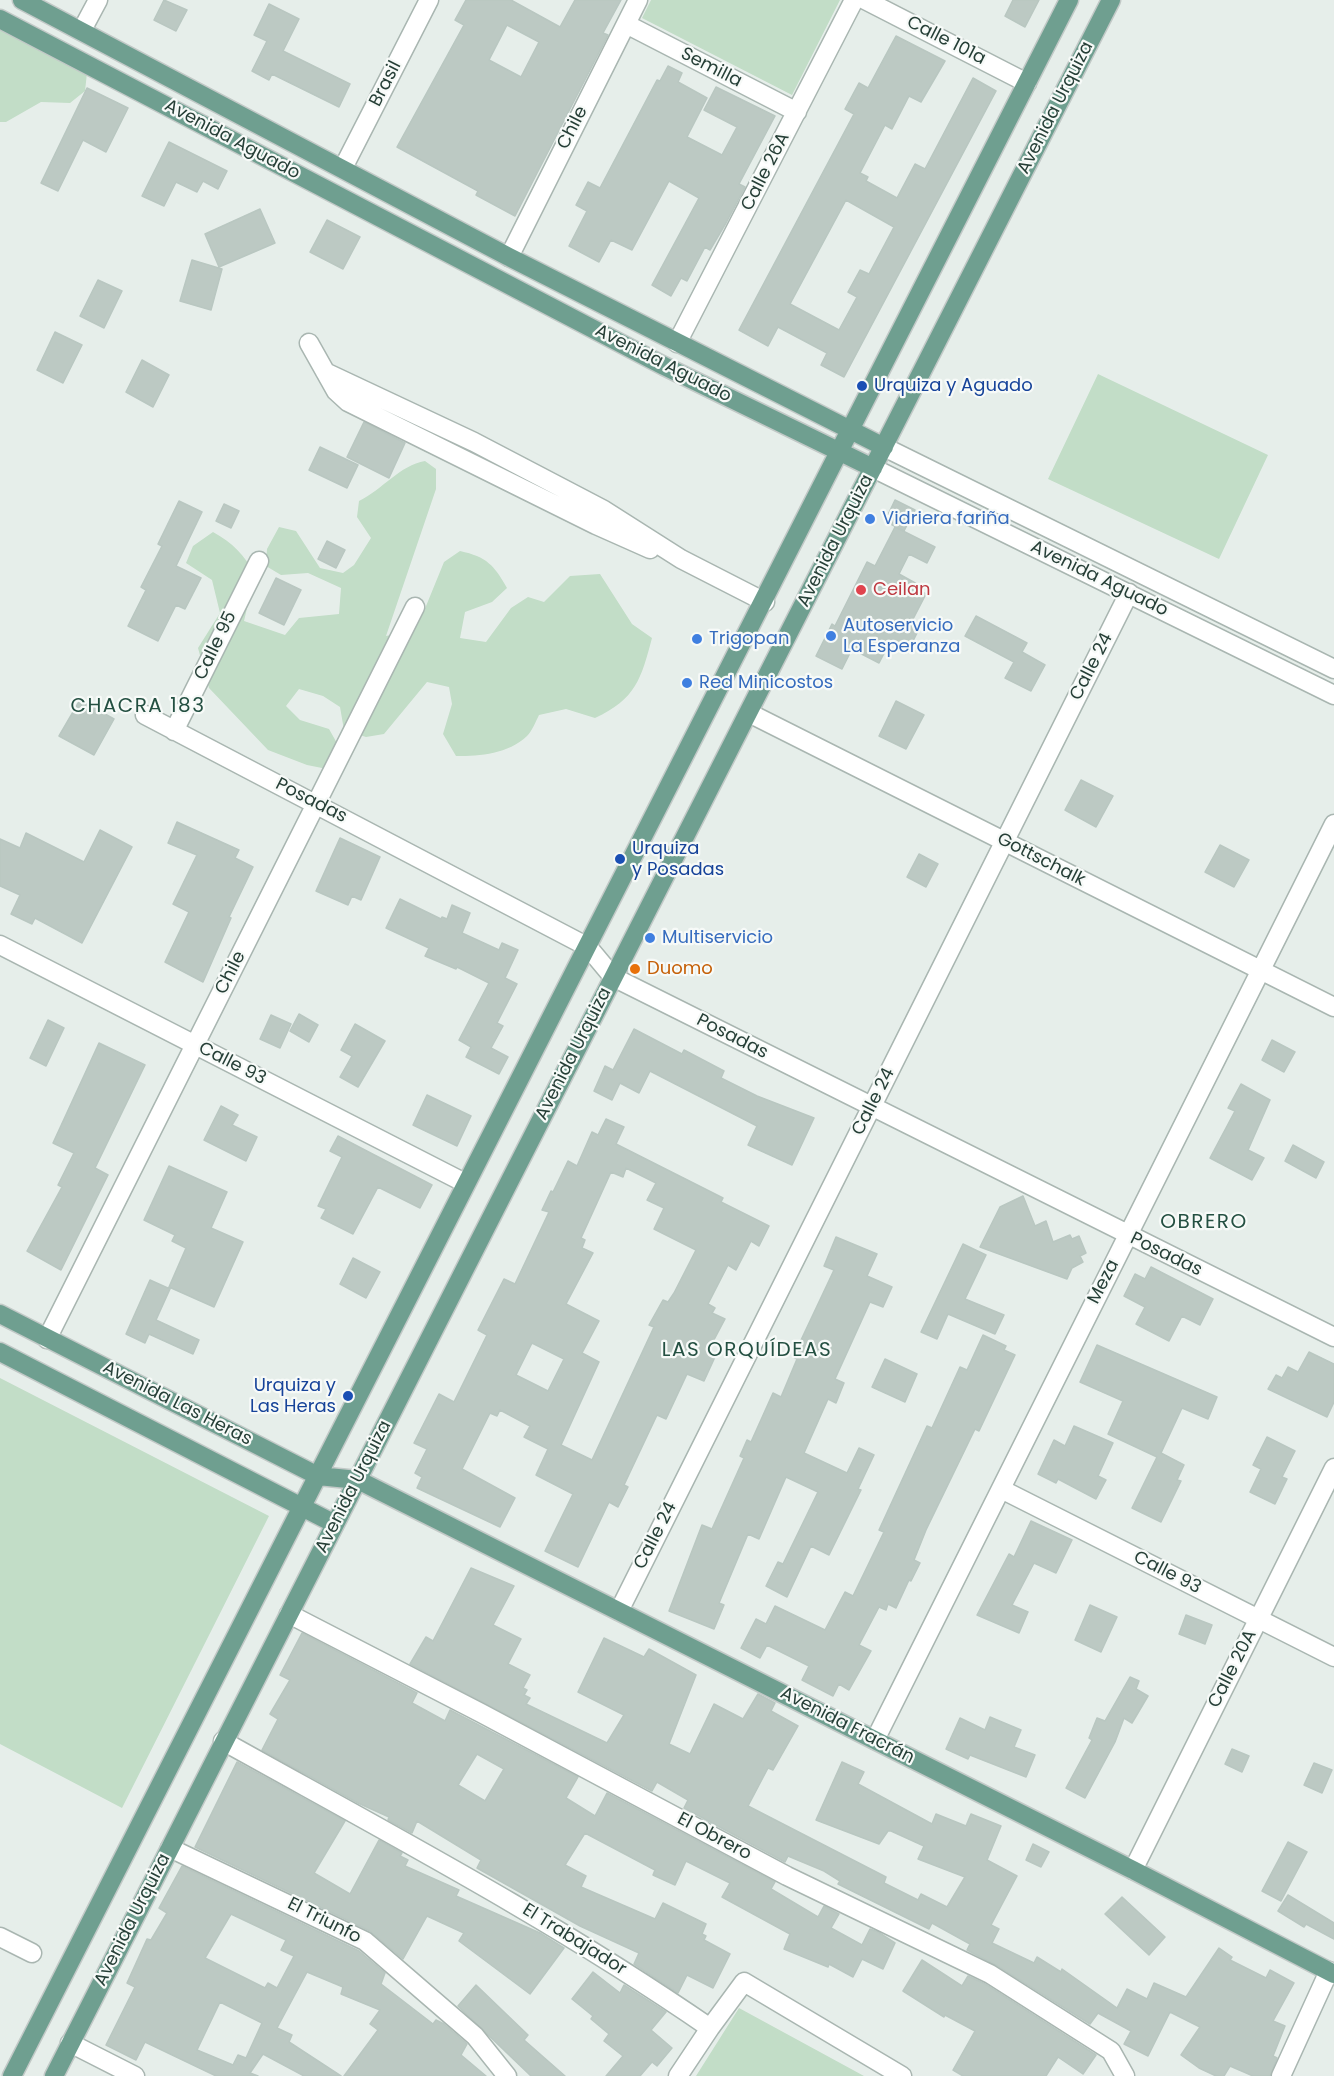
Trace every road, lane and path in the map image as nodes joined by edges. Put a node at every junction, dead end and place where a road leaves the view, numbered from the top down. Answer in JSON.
{"nodes":[{"id":1,"x":22,"y":0,"type":"edge"},
{"id":2,"x":98,"y":0,"type":"edge"},
{"id":3,"x":429,"y":0,"type":"edge"},
{"id":4,"x":638,"y":0,"type":"edge"},
{"id":5,"x":854,"y":0,"type":"edge"},
{"id":6,"x":865,"y":0,"type":"edge"},
{"id":7,"x":1069,"y":0,"type":"edge"},
{"id":8,"x":1110,"y":0,"type":"edge"},
{"id":9,"x":0,"y":19,"type":"edge"},
{"id":10,"x":626,"y":24,"type":"junction"},
{"id":11,"x":82,"y":30,"type":"junction"},
{"id":12,"x":1027,"y":82,"type":"junction"},
{"id":13,"x":797,"y":112,"type":"junction"},
{"id":14,"x":343,"y":168,"type":"junction"},
{"id":15,"x":509,"y":257,"type":"junction"},
{"id":16,"x":309,"y":343,"type":"dead end"},
{"id":17,"x":677,"y":343,"type":"junction"},
{"id":18,"x":851,"y":429,"type":"junction"},
{"id":19,"x":884,"y":447,"type":"junction"},
{"id":20,"x":839,"y":451,"type":"junction"},
{"id":21,"x":873,"y":468,"type":"junction"},
{"id":22,"x":259,"y":561,"type":"dead end"},
{"id":23,"x":1129,"y":593,"type":"junction"},
{"id":24,"x":765,"y":602,"type":"junction"},
{"id":25,"x":415,"y":607,"type":"dead end"},
{"id":26,"x":1334,"y":669,"type":"edge"},
{"id":27,"x":1334,"y":696,"type":"edge"},
{"id":28,"x":749,"y":713,"type":"junction"},
{"id":29,"x":145,"y":716,"type":"dead end"},
{"id":30,"x":174,"y":731,"type":"junction"},
{"id":31,"x":316,"y":804,"type":"junction"},
{"id":32,"x":1334,"y":824,"type":"edge"},
{"id":33,"x":1004,"y":842,"type":"junction"},
{"id":34,"x":0,"y":945,"type":"edge"},
{"id":35,"x":588,"y":946,"type":"junction"},
{"id":36,"x":1261,"y":970,"type":"junction"},
{"id":37,"x":613,"y":977,"type":"junction"},
{"id":38,"x":1334,"y":1007,"type":"edge"},
{"id":39,"x":195,"y":1045,"type":"junction"},
{"id":40,"x":871,"y":1107,"type":"junction"},
{"id":41,"x":465,"y":1183,"type":"junction"},
{"id":42,"x":1127,"y":1236,"type":"junction"},
{"id":43,"x":0,"y":1314,"type":"edge"},
{"id":44,"x":1334,"y":1337,"type":"edge"},
{"id":45,"x":47,"y":1338,"type":"junction"},
{"id":46,"x":0,"y":1352,"type":"edge"},
{"id":47,"x":1334,"y":1468,"type":"edge"},
{"id":48,"x":318,"y":1476,"type":"junction"},
{"id":49,"x":358,"y":1480,"type":"junction"},
{"id":50,"x":1001,"y":1489,"type":"junction"},
{"id":51,"x":302,"y":1508,"type":"junction"},
{"id":52,"x":335,"y":1524,"type":"junction"},
{"id":53,"x":619,"y":1611,"type":"junction"},
{"id":54,"x":289,"y":1614,"type":"junction"},
{"id":55,"x":1258,"y":1619,"type":"junction"},
{"id":56,"x":1334,"y":1657,"type":"edge"},
{"id":57,"x":875,"y":1740,"type":"junction"},
{"id":58,"x":223,"y":1742,"type":"junction"},
{"id":59,"x":170,"y":1848,"type":"junction"},
{"id":60,"x":1133,"y":1869,"type":"junction"},
{"id":61,"x":0,"y":1937,"type":"edge"},
{"id":62,"x":32,"y":1953,"type":"dead end"},
{"id":63,"x":1331,"y":1972,"type":"edge"},
{"id":64,"x":710,"y":2028,"type":"junction"},
{"id":65,"x":70,"y":2043,"type":"junction"},
{"id":66,"x":12,"y":2076,"type":"edge"},
{"id":67,"x":54,"y":2076,"type":"edge"},
{"id":68,"x":135,"y":2076,"type":"edge"},
{"id":69,"x":507,"y":2076,"type":"edge"},
{"id":70,"x":678,"y":2076,"type":"edge"},
{"id":71,"x":902,"y":2076,"type":"edge"},
{"id":72,"x":1125,"y":2076,"type":"edge"},
{"id":73,"x":1281,"y":2076,"type":"edge"}],
"edges":[{"from":1,"to":11,"type":"main road","name":"Avenida Aguado"},
{"from":2,"to":11,"type":"street"},
{"from":3,"to":14,"type":"street","name":"Brasil"},
{"from":4,"to":10,"type":"street","name":"Chile"},
{"from":5,"to":13,"type":"street","name":"Calle 26A"},
{"from":6,"to":12,"type":"street","name":"Calle 101a"},
{"from":7,"to":12,"type":"main road","name":"Avenida Urquiza"},
{"from":8,"to":19,"type":"main road","name":"Avenida Urquiza"},
{"from":9,"to":20,"type":"main road","name":"Avenida Aguado"},
{"from":10,"to":13,"type":"street","name":"Semilla"},
{"from":10,"to":15,"type":"street","name":"Chile"},
{"from":11,"to":14,"type":"main road","name":"Avenida Aguado"},
{"from":12,"to":18,"type":"main road","name":"Avenida Urquiza"},
{"from":13,"to":17,"type":"street","name":"Calle 26A"},
{"from":14,"to":15,"type":"main road","name":"Avenida Aguado"},
{"from":15,"to":17,"type":"main road","name":"Avenida Aguado"},
{"from":16,"to":24,"type":"street"},
{"from":17,"to":18,"type":"main road","name":"Avenida Aguado"},
{"from":18,"to":19,"type":"main road","name":"Avenida Aguado"},
{"from":18,"to":20,"type":"main road","name":"Avenida Urquiza"},
{"from":19,"to":21,"type":"main road","name":"Avenida Urquiza"},
{"from":19,"to":26,"type":"street","name":"Avenida Aguado"},
{"from":20,"to":21,"type":"main road","name":"Avenida Aguado"},
{"from":20,"to":24,"type":"main road","name":"Avenida Urquiza"},
{"from":21,"to":23,"type":"street","name":"Avenida Aguado"},
{"from":21,"to":28,"type":"main road","name":"Avenida Urquiza"},
{"from":22,"to":30,"type":"street","name":"Calle 95"},
{"from":23,"to":27,"type":"street","name":"Avenida Aguado"},
{"from":23,"to":33,"type":"street","name":"Calle 24"},
{"from":24,"to":35,"type":"main road","name":"Avenida Urquiza"},
{"from":25,"to":31,"type":"street","name":"Chile"},
{"from":28,"to":33,"type":"street","name":"Gottschalk"},
{"from":28,"to":37,"type":"main road","name":"Avenida Urquiza"},
{"from":29,"to":30,"type":"street","name":"Posadas"},
{"from":30,"to":31,"type":"street","name":"Posadas"},
{"from":31,"to":35,"type":"street","name":"Posadas"},
{"from":31,"to":39,"type":"street","name":"Chile"},
{"from":32,"to":36,"type":"street","name":"Meza"},
{"from":33,"to":36,"type":"street","name":"Gottschalk"},
{"from":33,"to":40,"type":"street","name":"Calle 24"},
{"from":34,"to":39,"type":"street","name":"Calle 93"},
{"from":35,"to":37,"type":"street","name":"Posadas"},
{"from":35,"to":41,"type":"main road","name":"Avenida Urquiza"},
{"from":36,"to":38,"type":"street","name":"Gottschalk"},
{"from":36,"to":42,"type":"street","name":"Meza"},
{"from":37,"to":40,"type":"street","name":"Posadas"},
{"from":37,"to":49,"type":"main road","name":"Avenida Urquiza"},
{"from":39,"to":41,"type":"street","name":"Calle 93"},
{"from":39,"to":45,"type":"street","name":"Chile"},
{"from":40,"to":42,"type":"street","name":"Posadas"},
{"from":40,"to":53,"type":"street","name":"Calle 24"},
{"from":41,"to":48,"type":"main road","name":"Avenida Urquiza"},
{"from":42,"to":44,"type":"street","name":"Posadas"},
{"from":42,"to":50,"type":"street","name":"Meza"},
{"from":43,"to":45,"type":"main road","name":"Avenida Las Heras"},
{"from":45,"to":48,"type":"main road","name":"Avenida Las Heras"},
{"from":46,"to":51,"type":"main road","name":"Avenida Las Heras"},
{"from":47,"to":55,"type":"street","name":"Calle 20A"},
{"from":48,"to":49,"type":"main road","name":"Avenida Las Heras"},
{"from":48,"to":51,"type":"main road","name":"Avenida Urquiza"},
{"from":49,"to":52,"type":"main road","name":"Avenida Urquiza"},
{"from":49,"to":53,"type":"main road","name":"Avenida Fracrán"},
{"from":50,"to":55,"type":"street","name":"Calle 93"},
{"from":50,"to":57,"type":"street","name":"Meza"},
{"from":51,"to":52,"type":"main road","name":"Avenida Las Heras"},
{"from":51,"to":66,"type":"main road","name":"Avenida Urquiza"},
{"from":52,"to":54,"type":"main road","name":"Avenida Urquiza"},
{"from":53,"to":57,"type":"main road","name":"Avenida Fracrán"},
{"from":54,"to":58,"type":"main road","name":"Avenida Urquiza"},
{"from":54,"to":72,"type":"street","name":"El Obrero"},
{"from":55,"to":56,"type":"street","name":"Calle 93"},
{"from":55,"to":60,"type":"street","name":"Calle 20A"},
{"from":57,"to":60,"type":"main road","name":"Avenida Fracrán"},
{"from":58,"to":59,"type":"main road","name":"Avenida Urquiza"},
{"from":58,"to":64,"type":"street","name":"El Trabajador"},
{"from":59,"to":65,"type":"main road","name":"Avenida Urquiza"},
{"from":59,"to":69,"type":"street","name":"El Triunfo"},
{"from":60,"to":63,"type":"main road","name":"Avenida Fracrán"},
{"from":61,"to":62,"type":"street"},
{"from":63,"to":73,"type":"street"},
{"from":64,"to":70,"type":"street"},
{"from":64,"to":71,"type":"street"},
{"from":65,"to":67,"type":"main road","name":"Avenida Urquiza"},
{"from":65,"to":68,"type":"street"}]}
